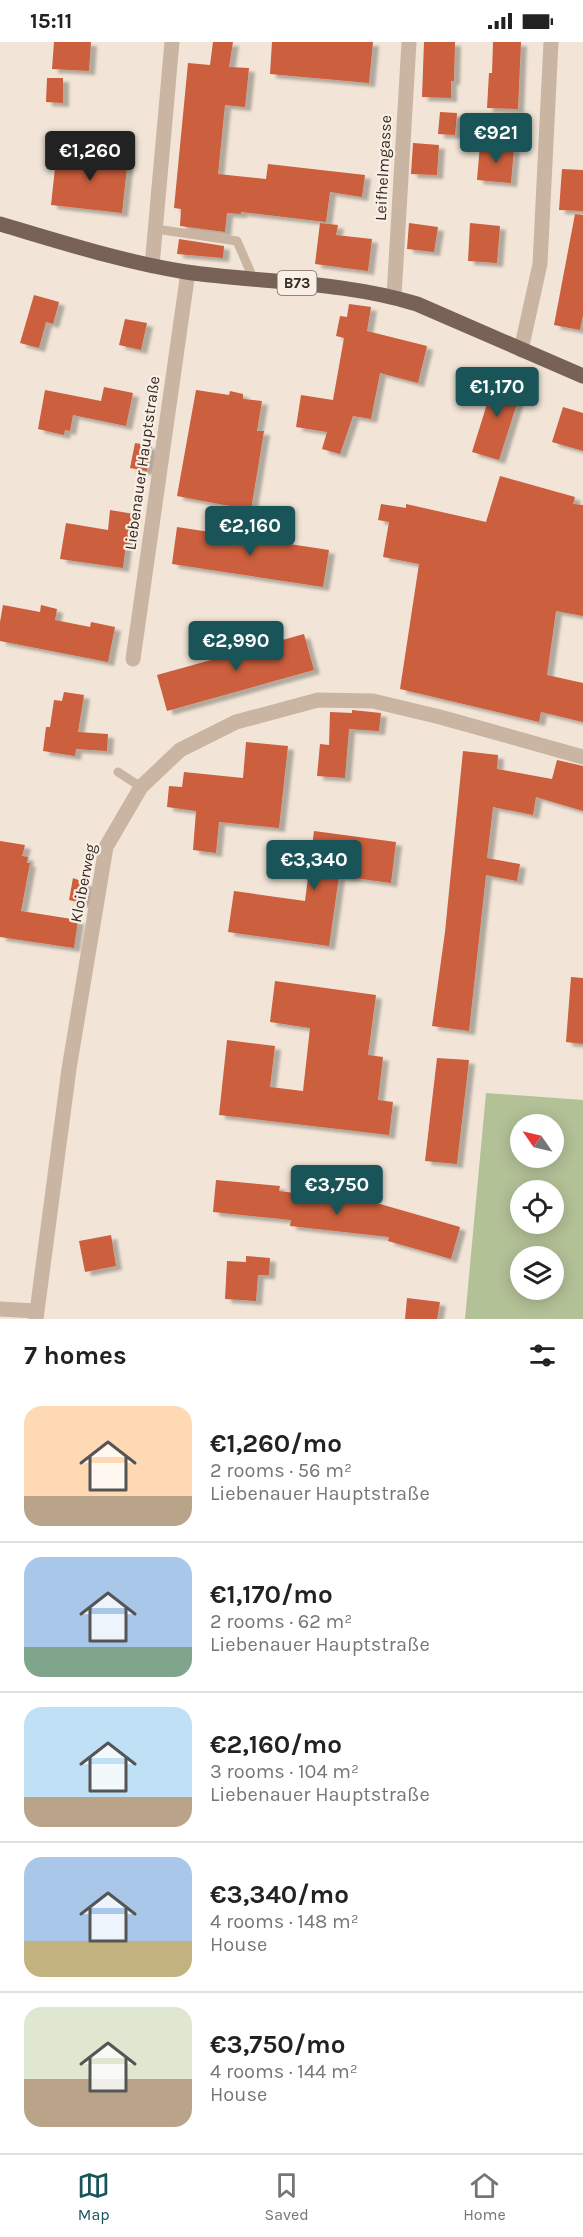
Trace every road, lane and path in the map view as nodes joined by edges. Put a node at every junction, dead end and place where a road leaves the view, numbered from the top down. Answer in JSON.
{"nodes":[{"id":1,"x":172,"y":42,"type":"edge"},
{"id":2,"x":409,"y":42,"type":"edge"},
{"id":3,"x":551,"y":42,"type":"edge"},
{"id":4,"x":0,"y":224,"type":"edge"},
{"id":5,"x":156,"y":229,"type":"junction"},
{"id":6,"x":152,"y":266,"type":"junction"},
{"id":7,"x":188,"y":272,"type":"junction"},
{"id":8,"x":253,"y":278,"type":"junction"},
{"id":9,"x":394,"y":296,"type":"junction"},
{"id":10,"x":521,"y":350,"type":"junction"},
{"id":11,"x":583,"y":376,"type":"edge"},
{"id":12,"x":133,"y":659,"type":"dead end"},
{"id":13,"x":583,"y":757,"type":"edge"},
{"id":14,"x":118,"y":772,"type":"dead end"},
{"id":15,"x":141,"y":787,"type":"junction"},
{"id":16,"x":0,"y":1309,"type":"edge"},
{"id":17,"x":36,"y":1315,"type":"edge"}],
"edges":[{"from":1,"to":5,"type":"street"},
{"from":2,"to":9,"type":"street","name":"Leifhelmgasse"},
{"from":3,"to":10,"type":"street"},
{"from":4,"to":6,"type":"main road","number":"B73"},
{"from":5,"to":6,"type":"street"},
{"from":5,"to":8,"type":"lane"},
{"from":6,"to":7,"type":"main road","number":"B73"},
{"from":7,"to":8,"type":"main road","number":"B73"},
{"from":7,"to":12,"type":"street","name":"Liebenauer Hauptstraße"},
{"from":8,"to":9,"type":"main road","number":"B73"},
{"from":9,"to":10,"type":"main road","number":"B73"},
{"from":10,"to":11,"type":"main road","number":"B73"},
{"from":13,"to":15,"type":"street","name":"Kloiberweg"},
{"from":14,"to":15,"type":"lane"},
{"from":15,"to":17,"type":"street","name":"Kloiberweg"},
{"from":16,"to":17,"type":"street"}]}
